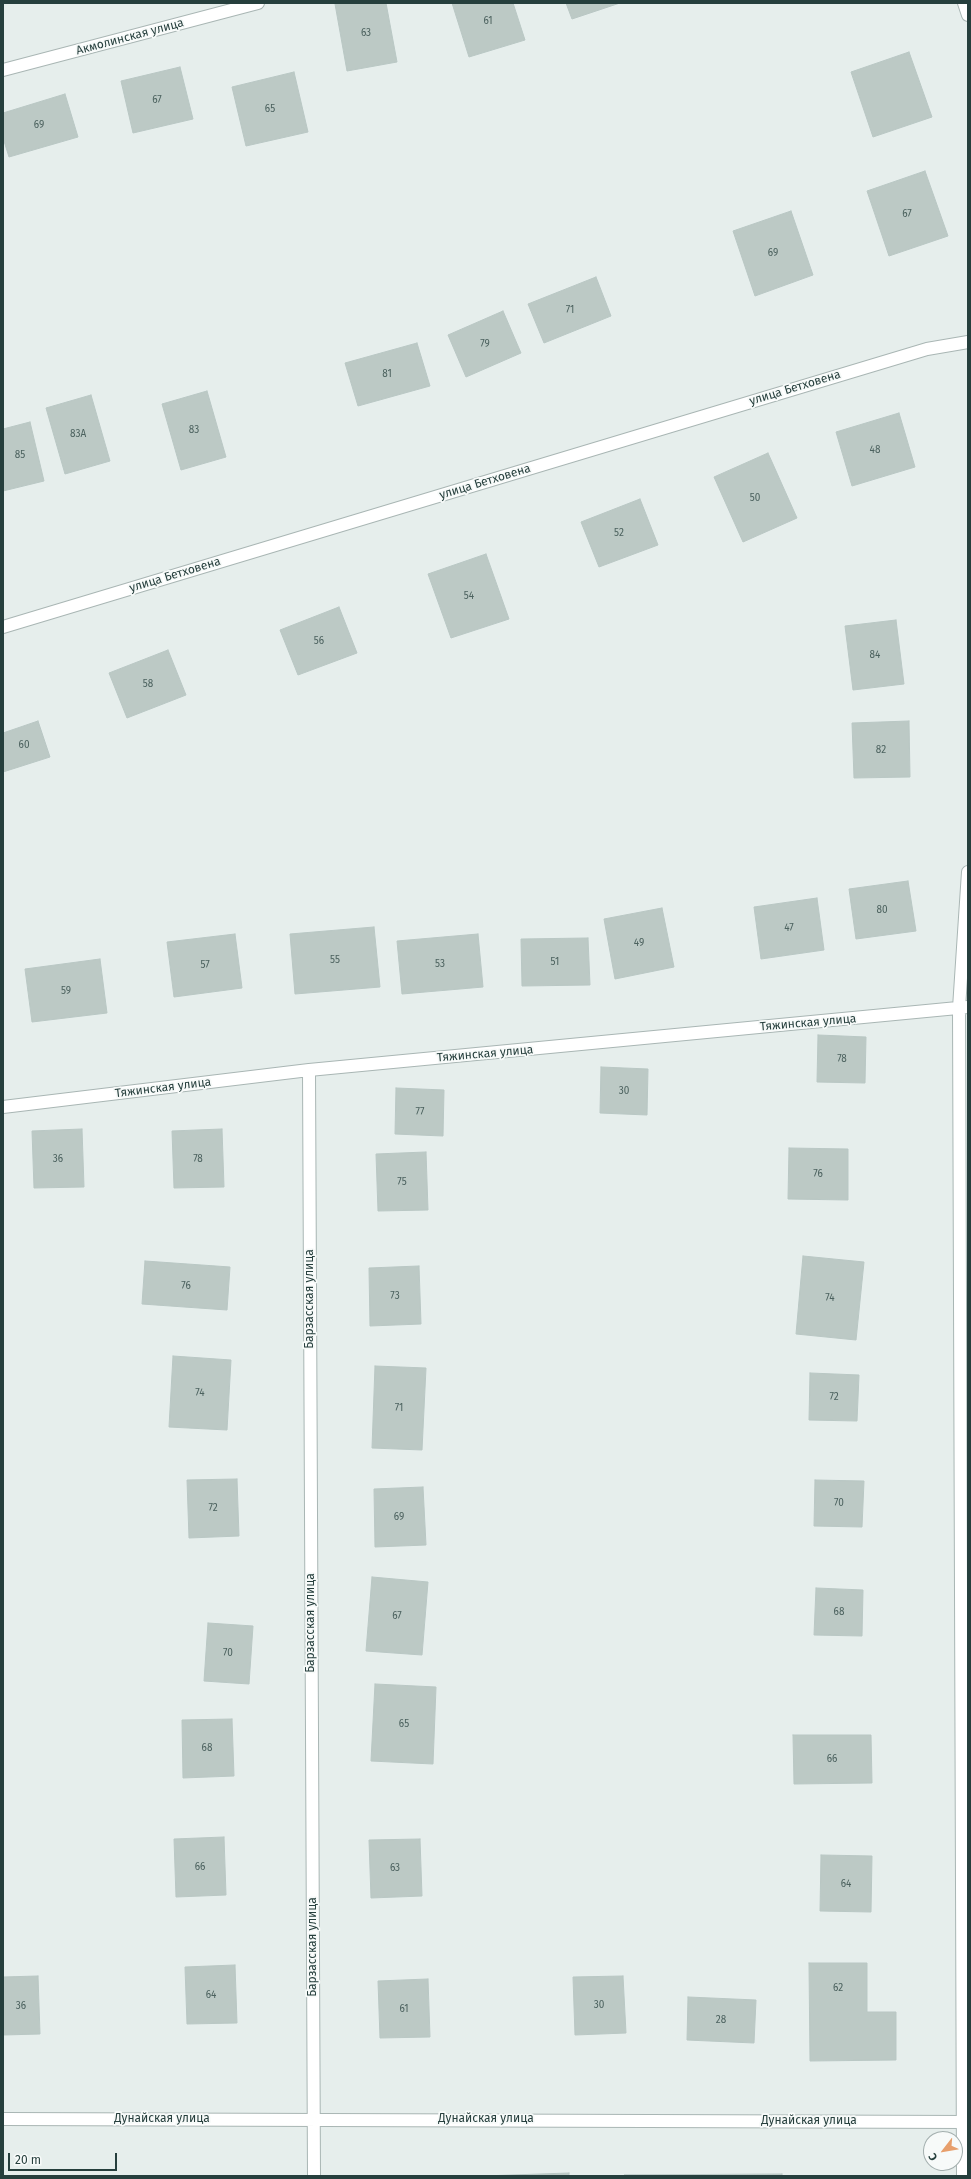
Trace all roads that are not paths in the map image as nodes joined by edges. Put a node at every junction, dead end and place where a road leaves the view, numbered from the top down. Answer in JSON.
{"nodes":[{"id":1,"x":258,"y":3,"type":"edge"},
{"id":2,"x":964,"y":3,"type":"edge"},
{"id":3,"x":968,"y":15,"type":"edge"},
{"id":4,"x":3,"y":70,"type":"edge"},
{"id":5,"x":968,"y":342,"type":"edge"},
{"id":6,"x":3,"y":627,"type":"edge"},
{"id":7,"x":968,"y":872,"type":"edge"},
{"id":8,"x":964,"y":1008,"type":"edge"},
{"id":9,"x":309,"y":1070,"type":"junction"},
{"id":10,"x":3,"y":1107,"type":"edge"},
{"id":11,"x":313,"y":2118,"type":"junction"},
{"id":12,"x":3,"y":2119,"type":"edge"},
{"id":13,"x":965,"y":2122,"type":"edge"},
{"id":14,"x":314,"y":2176,"type":"edge"},
{"id":15,"x":963,"y":2176,"type":"edge"}],
"edges":[{"from":1,"to":4,"type":"street","name":"Акмолинская улица"},
{"from":2,"to":3,"type":"street"},
{"from":5,"to":6,"type":"street","name":"улица Бетховена"},
{"from":7,"to":8,"type":"street"},
{"from":8,"to":9,"type":"street","name":"Тяжинская улица"},
{"from":8,"to":13,"type":"street"},
{"from":9,"to":10,"type":"street","name":"Тяжинская улица"},
{"from":9,"to":11,"type":"street","name":"Барзасская улица"},
{"from":11,"to":12,"type":"street","name":"Дунайская улица"},
{"from":11,"to":13,"type":"street","name":"Дунайская улица"},
{"from":11,"to":14,"type":"street","name":"Барзасская улица"},
{"from":13,"to":15,"type":"street"}]}
